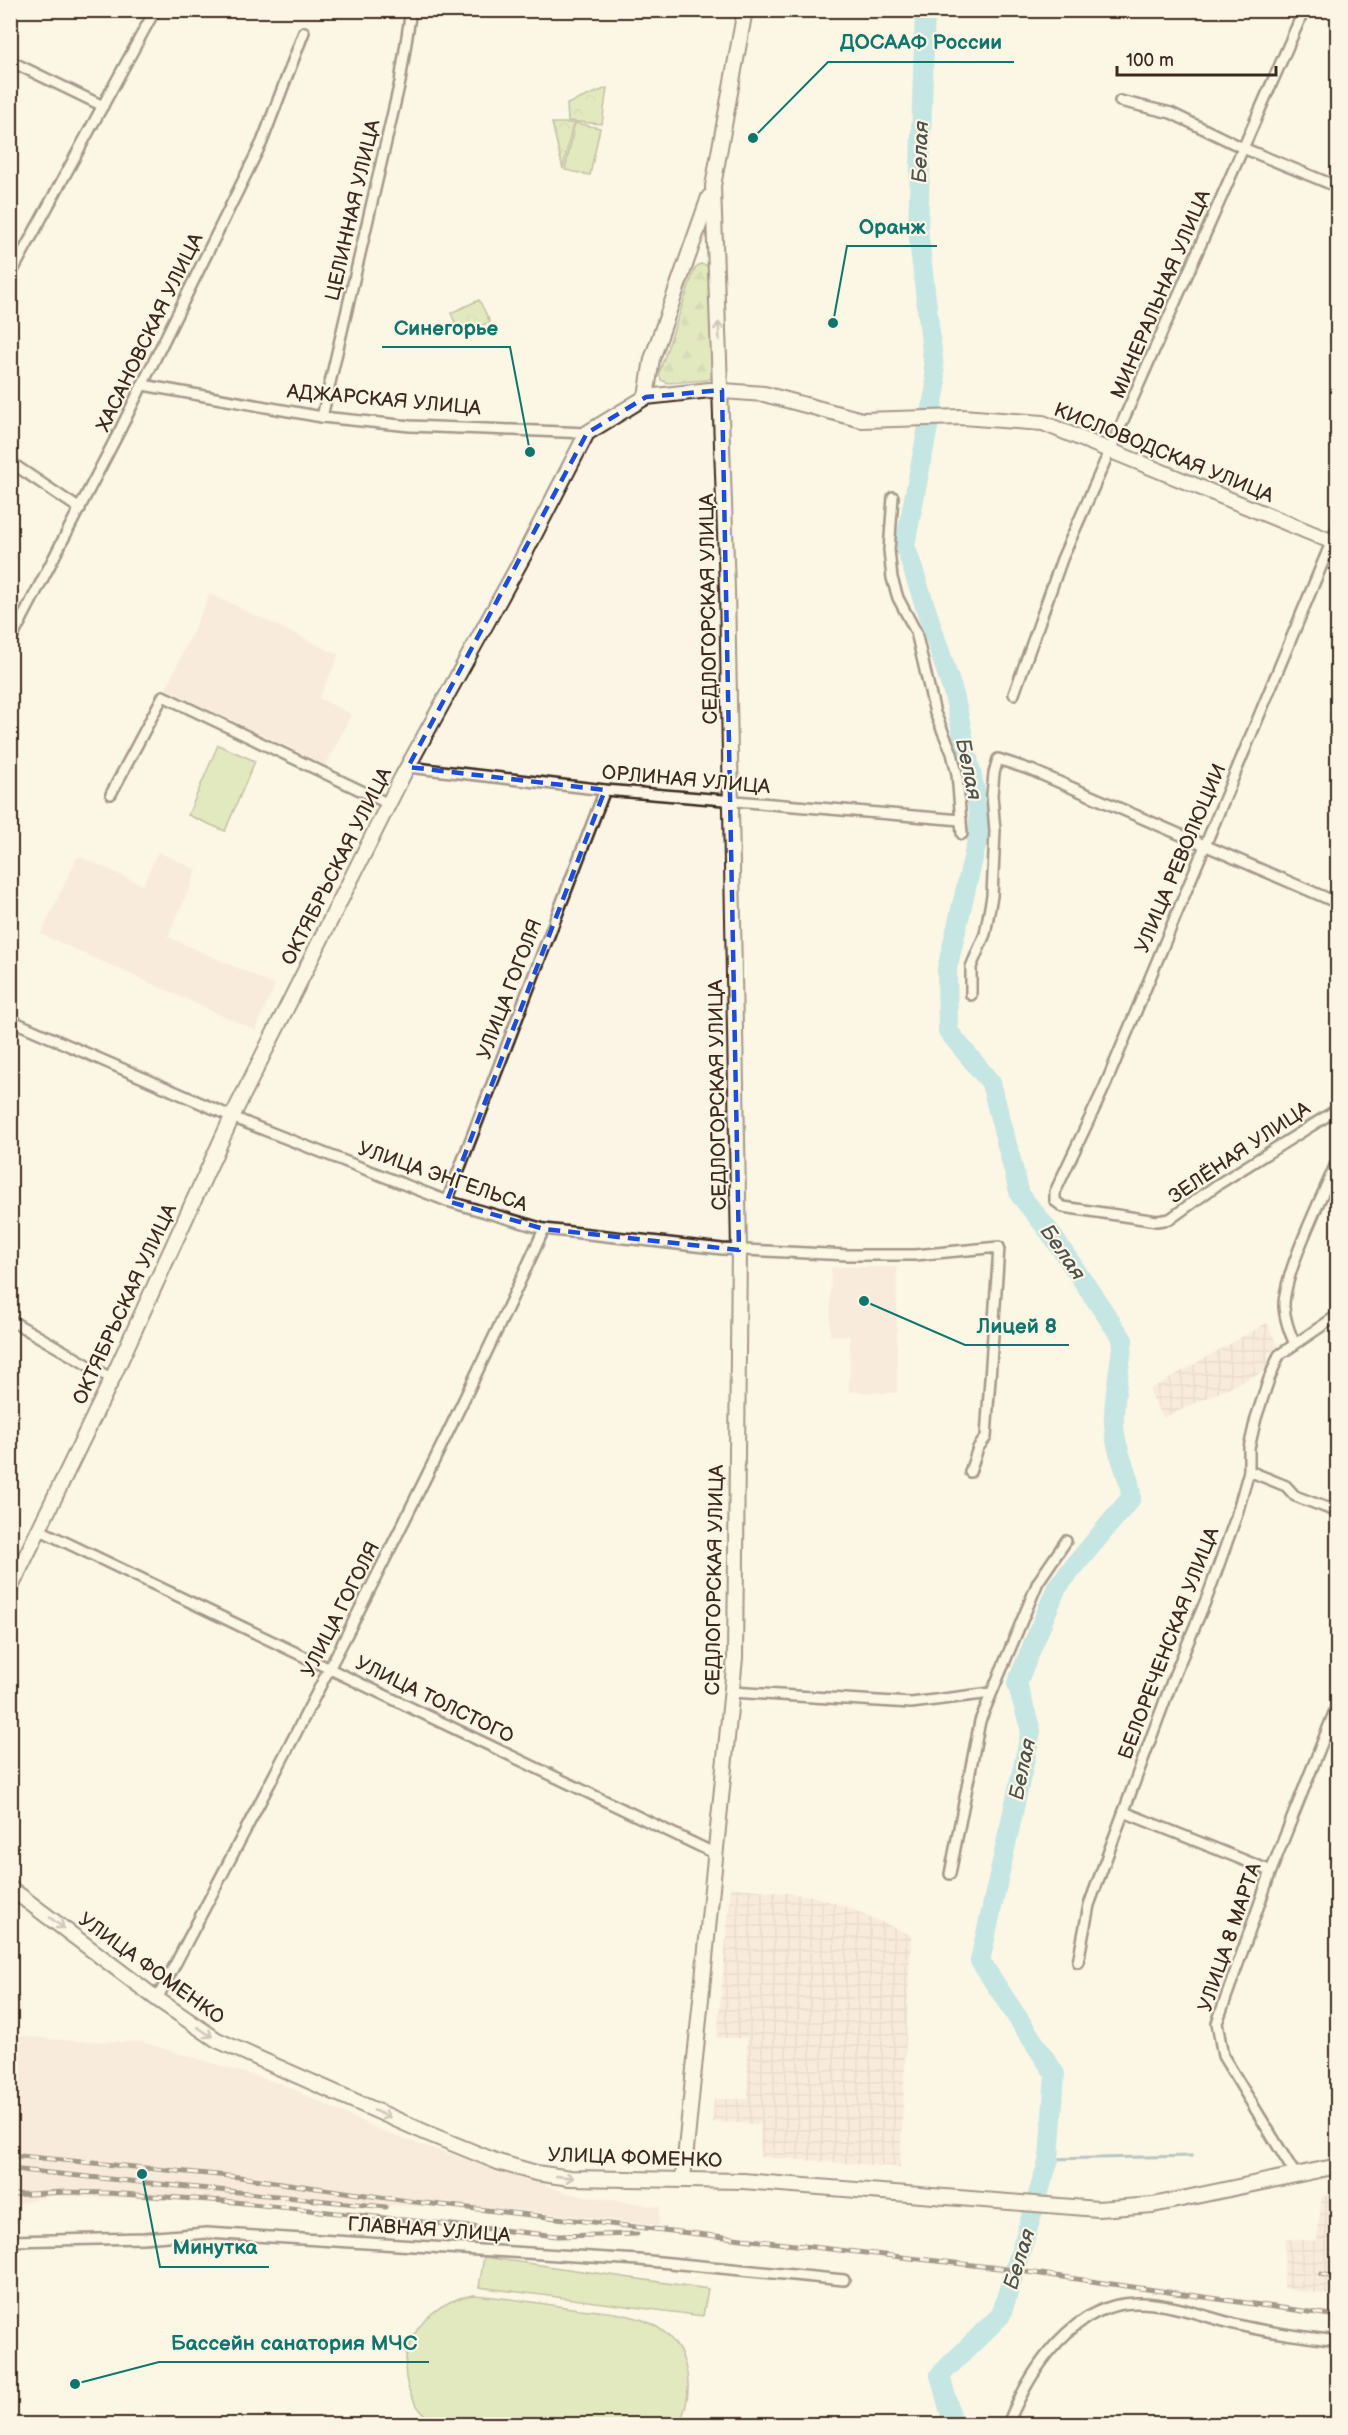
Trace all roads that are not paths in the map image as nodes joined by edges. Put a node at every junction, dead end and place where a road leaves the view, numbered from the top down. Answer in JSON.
{"nodes":[{"id":1,"x":154,"y":10,"type":"edge"},
{"id":2,"x":411,"y":10,"type":"edge"},
{"id":3,"x":745,"y":10,"type":"edge"},
{"id":4,"x":1304,"y":10,"type":"edge"},
{"id":5,"x":304,"y":32,"type":"dead end"},
{"id":6,"x":10,"y":61,"type":"edge"},
{"id":7,"x":1120,"y":101,"type":"dead end"},
{"id":8,"x":103,"y":106,"type":"junction"},
{"id":9,"x":1243,"y":148,"type":"junction"},
{"id":10,"x":713,"y":186,"type":"junction"},
{"id":11,"x":1338,"y":187,"type":"edge"},
{"id":12,"x":10,"y":276,"type":"edge"},
{"id":13,"x":143,"y":385,"type":"junction"},
{"id":14,"x":722,"y":390,"type":"junction"},
{"id":15,"x":646,"y":398,"type":"junction"},
{"id":16,"x":322,"y":417,"type":"junction"},
{"id":17,"x":587,"y":433,"type":"junction"},
{"id":18,"x":1112,"y":451,"type":"junction"},
{"id":19,"x":10,"y":462,"type":"edge"},
{"id":20,"x":892,"y":497,"type":"dead end"},
{"id":21,"x":80,"y":509,"type":"junction"},
{"id":22,"x":1338,"y":526,"type":"edge"},
{"id":23,"x":1334,"y":542,"type":"edge"},
{"id":24,"x":10,"y":642,"type":"edge"},
{"id":25,"x":1014,"y":694,"type":"dead end"},
{"id":26,"x":408,"y":767,"type":"junction"},
{"id":27,"x":605,"y":790,"type":"junction"},
{"id":28,"x":111,"y":794,"type":"dead end"},
{"id":29,"x":732,"y":802,"type":"junction"},
{"id":30,"x":389,"y":804,"type":"junction"},
{"id":31,"x":961,"y":820,"type":"junction"},
{"id":32,"x":962,"y":834,"type":"dead end"},
{"id":33,"x":1205,"y":846,"type":"junction"},
{"id":34,"x":1338,"y":903,"type":"edge"},
{"id":35,"x":971,"y":995,"type":"dead end"},
{"id":36,"x":10,"y":1020,"type":"edge"},
{"id":37,"x":1338,"y":1109,"type":"edge"},
{"id":38,"x":232,"y":1117,"type":"junction"},
{"id":39,"x":1338,"y":1159,"type":"edge"},
{"id":40,"x":447,"y":1201,"type":"junction"},
{"id":41,"x":1055,"y":1201,"type":"joint"},
{"id":42,"x":544,"y":1229,"type":"junction"},
{"id":43,"x":740,"y":1250,"type":"junction"},
{"id":44,"x":1338,"y":1315,"type":"edge"},
{"id":45,"x":10,"y":1320,"type":"edge"},
{"id":46,"x":1294,"y":1342,"type":"junction"},
{"id":47,"x":112,"y":1379,"type":"junction"},
{"id":48,"x":1250,"y":1471,"type":"junction"},
{"id":49,"x":970,"y":1472,"type":"dead end"},
{"id":50,"x":1338,"y":1512,"type":"edge"},
{"id":51,"x":40,"y":1530,"type":"junction"},
{"id":52,"x":1066,"y":1542,"type":"dead end"},
{"id":53,"x":10,"y":1588,"type":"edge"},
{"id":54,"x":330,"y":1668,"type":"junction"},
{"id":55,"x":732,"y":1692,"type":"junction"},
{"id":56,"x":991,"y":1693,"type":"junction"},
{"id":57,"x":1338,"y":1703,"type":"edge"},
{"id":58,"x":1124,"y":1812,"type":"junction"},
{"id":59,"x":716,"y":1854,"type":"junction"},
{"id":60,"x":1271,"y":1871,"type":"junction"},
{"id":61,"x":950,"y":1874,"type":"dead end"},
{"id":62,"x":10,"y":1888,"type":"edge"},
{"id":63,"x":1078,"y":1962,"type":"dead end"},
{"id":64,"x":157,"y":1999,"type":"junction"},
{"id":65,"x":1338,"y":2166,"type":"edge"},
{"id":66,"x":1295,"y":2174,"type":"junction"},
{"id":67,"x":683,"y":2179,"type":"junction"},
{"id":68,"x":10,"y":2241,"type":"edge"},
{"id":69,"x":844,"y":2280,"type":"dead end"},
{"id":70,"x":1338,"y":2341,"type":"edge"},
{"id":71,"x":1008,"y":2424,"type":"edge"}],
"edges":[{"from":1,"to":8,"type":"street"},
{"from":2,"to":16,"type":"street","name":"ЦЕЛИННАЯ УЛИЦА"},
{"from":3,"to":10,"type":"street","name":"СЕДЛОГОРСКАЯ УЛИЦА"},
{"from":4,"to":9,"type":"street","name":"МИНЕРАЛЬНАЯ УЛИЦА"},
{"from":5,"to":13,"type":"street","name":"ХАСАНОВСКАЯ УЛИЦА"},
{"from":6,"to":8,"type":"street"},
{"from":7,"to":9,"type":"street"},
{"from":8,"to":12,"type":"street"},
{"from":9,"to":11,"type":"street"},
{"from":9,"to":18,"type":"street","name":"МИНЕРАЛЬНАЯ УЛИЦА"},
{"from":14,"to":10,"type":"street","name":"СЕДЛОГОРСКАЯ УЛИЦА","one_way":true},
{"from":10,"to":15,"type":"street"},
{"from":13,"to":16,"type":"street","name":"АДЖАРСКАЯ УЛИЦА"},
{"from":13,"to":21,"type":"street","name":"ХАСАНОВСКАЯ УЛИЦА"},
{"from":14,"to":15,"type":"street"},
{"from":14,"to":18,"type":"street","name":"КИСЛОВОДСКАЯ УЛИЦА"},
{"from":14,"to":29,"type":"street","name":"СЕДЛОГОРСКАЯ УЛИЦА"},
{"from":15,"to":17,"type":"street"},
{"from":16,"to":17,"type":"street","name":"АДЖАРСКАЯ УЛИЦА"},
{"from":17,"to":26,"type":"street","name":"ОКТЯБРЬСКАЯ УЛИЦА"},
{"from":18,"to":23,"type":"street","name":"КИСЛОВОДСКАЯ УЛИЦА"},
{"from":18,"to":25,"type":"street","name":"МИНЕРАЛЬНАЯ УЛИЦА"},
{"from":19,"to":21,"type":"street"},
{"from":20,"to":31,"type":"street"},
{"from":21,"to":24,"type":"street","name":"ХАСАНОВСКАЯ УЛИЦА"},
{"from":22,"to":23,"type":"street","name":"УЛИЦА РЕВОЛЮЦИИ"},
{"from":23,"to":33,"type":"street","name":"УЛИЦА РЕВОЛЮЦИИ"},
{"from":26,"to":27,"type":"street","name":"ОРЛИНАЯ УЛИЦА"},
{"from":26,"to":30,"type":"street","name":"ОКТЯБРЬСКАЯ УЛИЦА"},
{"from":27,"to":29,"type":"street","name":"ОРЛИНАЯ УЛИЦА"},
{"from":27,"to":40,"type":"street","name":"УЛИЦА ГОГОЛЯ"},
{"from":28,"to":30,"type":"street"},
{"from":29,"to":31,"type":"street","name":"ОРЛИНАЯ УЛИЦА"},
{"from":29,"to":43,"type":"street","name":"СЕДЛОГОРСКАЯ УЛИЦА"},
{"from":30,"to":38,"type":"street","name":"ОКТЯБРЬСКАЯ УЛИЦА"},
{"from":31,"to":32,"type":"street"},
{"from":33,"to":34,"type":"street"},
{"from":33,"to":35,"type":"street"},
{"from":33,"to":41,"type":"street","name":"УЛИЦА РЕВОЛЮЦИИ"},
{"from":36,"to":38,"type":"street","name":"УЛИЦА ЭНГЕЛЬСА"},
{"from":37,"to":41,"type":"street","name":"ЗЕЛЁНАЯ УЛИЦА"},
{"from":38,"to":40,"type":"street","name":"УЛИЦА ЭНГЕЛЬСА"},
{"from":38,"to":47,"type":"street","name":"ОКТЯБРЬСКАЯ УЛИЦА"},
{"from":39,"to":46,"type":"street"},
{"from":40,"to":42,"type":"street","name":"УЛИЦА ЭНГЕЛЬСА"},
{"from":42,"to":43,"type":"street","name":"УЛИЦА ЭНГЕЛЬСА"},
{"from":42,"to":54,"type":"street","name":"УЛИЦА ГОГОЛЯ"},
{"from":43,"to":49,"type":"street","name":"УЛИЦА ЭНГЕЛЬСА"},
{"from":43,"to":55,"type":"street","name":"СЕДЛОГОРСКАЯ УЛИЦА"},
{"from":44,"to":46,"type":"street","name":"БЕЛОРЕЧЕНСКАЯ УЛИЦА"},
{"from":45,"to":47,"type":"street"},
{"from":46,"to":48,"type":"street","name":"БЕЛОРЕЧЕНСКАЯ УЛИЦА"},
{"from":47,"to":51,"type":"street","name":"ОКТЯБРЬСКАЯ УЛИЦА"},
{"from":48,"to":50,"type":"street"},
{"from":48,"to":58,"type":"street","name":"БЕЛОРЕЧЕНСКАЯ УЛИЦА"},
{"from":51,"to":53,"type":"street","name":"ОКТЯБРЬСКАЯ УЛИЦА"},
{"from":51,"to":54,"type":"street","name":"УЛИЦА ТОЛСТОГО"},
{"from":52,"to":56,"type":"street"},
{"from":54,"to":59,"type":"street","name":"УЛИЦА ТОЛСТОГО"},
{"from":54,"to":64,"type":"street","name":"УЛИЦА ГОГОЛЯ"},
{"from":55,"to":56,"type":"street"},
{"from":55,"to":59,"type":"street","name":"СЕДЛОГОРСКАЯ УЛИЦА"},
{"from":56,"to":61,"type":"street"},
{"from":57,"to":60,"type":"street","name":"УЛИЦА 8 МАРТА"},
{"from":58,"to":60,"type":"street"},
{"from":58,"to":63,"type":"street","name":"БЕЛОРЕЧЕНСКАЯ УЛИЦА"},
{"from":59,"to":67,"type":"street","name":"СЕДЛОГОРСКАЯ УЛИЦА"},
{"from":60,"to":66,"type":"street","name":"УЛИЦА 8 МАРТА"},
{"from":62,"to":64,"type":"street","name":"УЛИЦА ФОМЕНКО","one_way":true},
{"from":64,"to":67,"type":"street","name":"УЛИЦА ФОМЕНКО","one_way":true},
{"from":65,"to":66,"type":"street","name":"УЛИЦА ФОМЕНКО"},
{"from":66,"to":67,"type":"street","name":"УЛИЦА ФОМЕНКО"},
{"from":68,"to":69,"type":"street","name":"ГЛАВНАЯ УЛИЦА"},
{"from":70,"to":71,"type":"street"}]}
